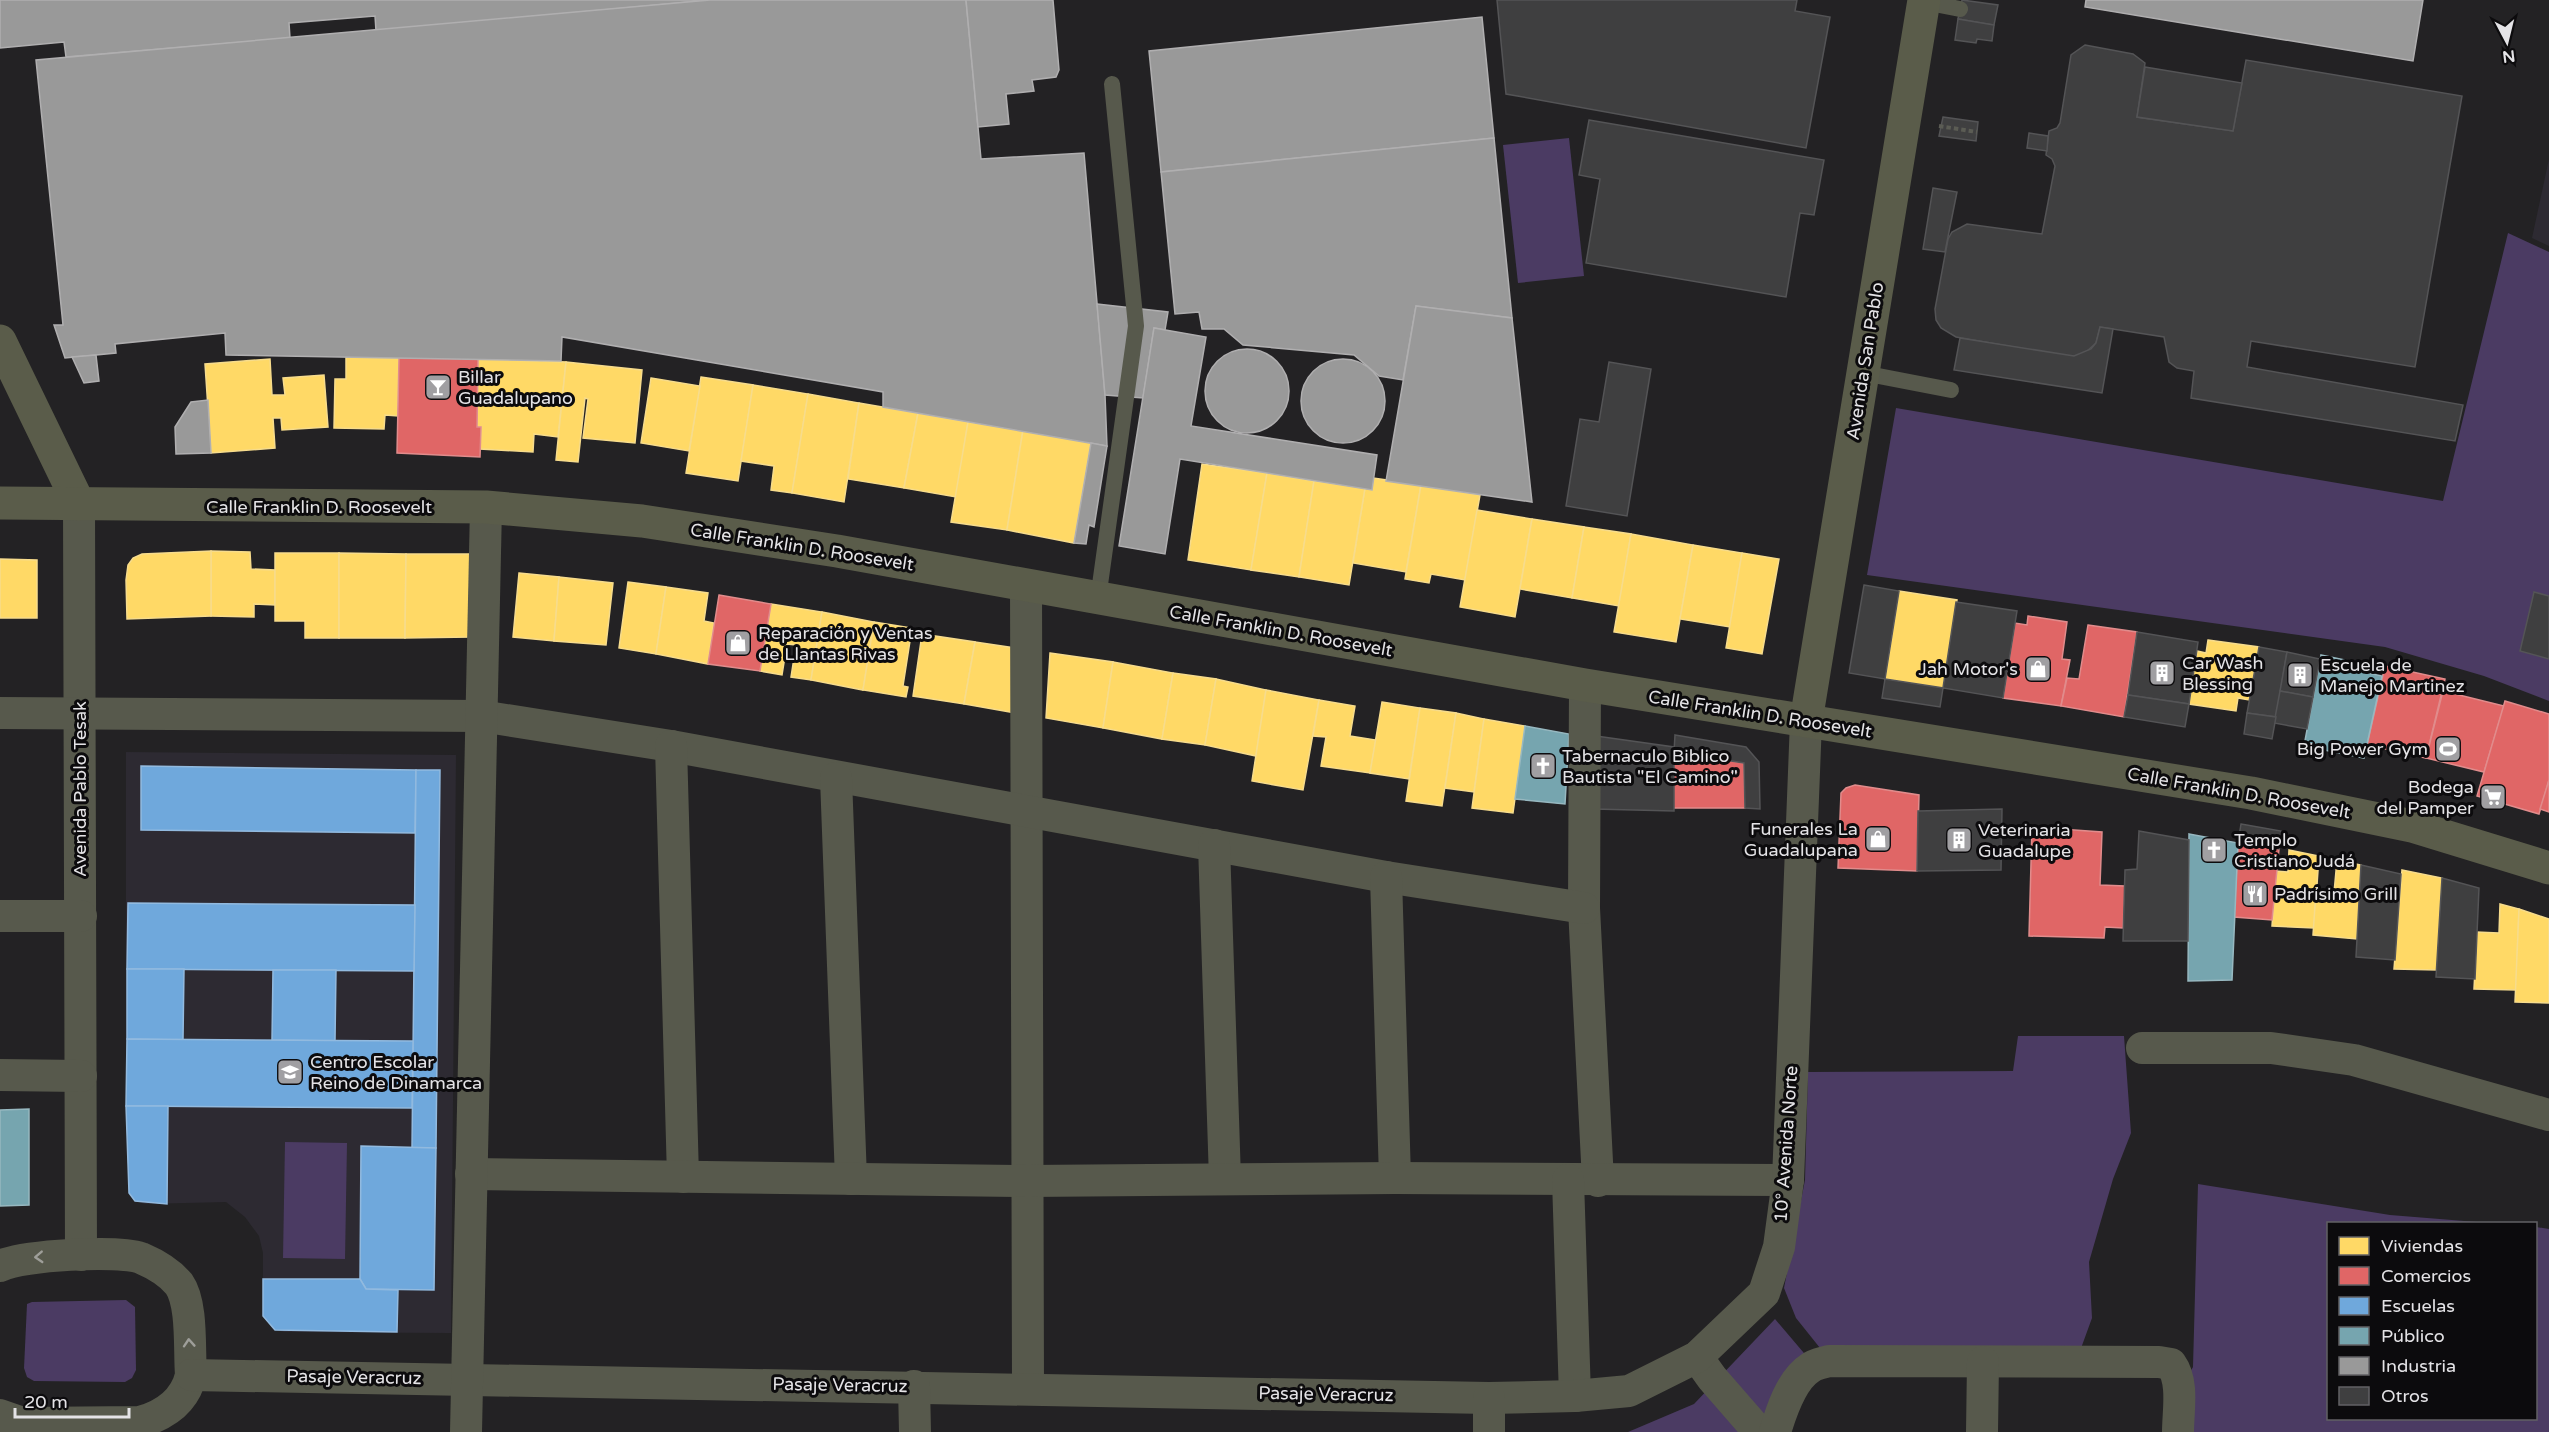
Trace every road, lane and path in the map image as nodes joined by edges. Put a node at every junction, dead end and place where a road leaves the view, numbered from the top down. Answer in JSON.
{"nodes":[{"id":1,"x":1924,"y":1,"type":"edge"},
{"id":2,"x":1960,"y":9,"type":"dead end"},
{"id":3,"x":1112,"y":84,"type":"dead end"},
{"id":4,"x":1930,"y":125,"type":"dead end"},
{"id":5,"x":1977,"y":132,"type":"dead end"},
{"id":6,"x":0,"y":340,"type":"edge"},
{"id":7,"x":1863,"y":373,"type":"junction"},
{"id":8,"x":1951,"y":390,"type":"dead end"},
{"id":9,"x":0,"y":503,"type":"edge"},
{"id":10,"x":79,"y":504,"type":"junction"},
{"id":11,"x":486,"y":507,"type":"junction"},
{"id":12,"x":1026,"y":586,"type":"junction"},
{"id":13,"x":1098,"y":599,"type":"junction"},
{"id":14,"x":1585,"y":685,"type":"junction"},
{"id":15,"x":0,"y":713,"type":"edge"},
{"id":16,"x":80,"y":713,"type":"junction"},
{"id":17,"x":481,"y":716,"type":"junction"},
{"id":18,"x":1806,"y":721,"type":"junction"},
{"id":19,"x":671,"y":746,"type":"junction"},
{"id":20,"x":837,"y":778,"type":"junction"},
{"id":21,"x":1027,"y":810,"type":"junction"},
{"id":22,"x":1214,"y":844,"type":"junction"},
{"id":23,"x":2549,"y":868,"type":"edge"},
{"id":24,"x":1386,"y":877,"type":"junction"},
{"id":25,"x":1584,"y":908,"type":"junction"},
{"id":26,"x":0,"y":916,"type":"edge"},
{"id":27,"x":81,"y":916,"type":"junction"},
{"id":28,"x":2142,"y":1048,"type":"dead end"},
{"id":29,"x":0,"y":1076,"type":"edge"},
{"id":30,"x":81,"y":1076,"type":"junction"},
{"id":31,"x":2549,"y":1115,"type":"edge"},
{"id":32,"x":471,"y":1174,"type":"junction"},
{"id":33,"x":683,"y":1177,"type":"junction"},
{"id":34,"x":1395,"y":1178,"type":"junction"},
{"id":35,"x":851,"y":1179,"type":"junction"},
{"id":36,"x":1225,"y":1179,"type":"junction"},
{"id":37,"x":1583,"y":1180,"type":"junction"},
{"id":38,"x":1788,"y":1180,"type":"junction"},
{"id":39,"x":1027,"y":1181,"type":"junction"},
{"id":40,"x":81,"y":1255,"type":"junction"},
{"id":41,"x":0,"y":1266,"type":"edge"},
{"id":42,"x":1697,"y":1357,"type":"junction"},
{"id":43,"x":1983,"y":1362,"type":"junction"},
{"id":44,"x":191,"y":1375,"type":"junction"},
{"id":45,"x":466,"y":1379,"type":"junction"},
{"id":46,"x":914,"y":1386,"type":"junction"},
{"id":47,"x":1028,"y":1389,"type":"junction"},
{"id":48,"x":1575,"y":1396,"type":"junction"},
{"id":49,"x":1489,"y":1398,"type":"junction"},
{"id":50,"x":0,"y":1414,"type":"edge"},
{"id":51,"x":466,"y":1432,"type":"edge"},
{"id":52,"x":915,"y":1432,"type":"edge"},
{"id":53,"x":1489,"y":1432,"type":"edge"},
{"id":54,"x":1759,"y":1432,"type":"edge"},
{"id":55,"x":1775,"y":1432,"type":"edge"},
{"id":56,"x":1982,"y":1432,"type":"edge"},
{"id":57,"x":2178,"y":1432,"type":"edge"}],
"edges":[{"from":1,"to":2,"type":"lane"},
{"from":1,"to":7,"type":"main road","name":"Avenida San Pablo"},
{"from":3,"to":13,"type":"lane"},
{"from":4,"to":5,"type":"path"},
{"from":6,"to":10,"type":"main road","name":"Avenida Pablo Tesak"},
{"from":7,"to":8,"type":"lane"},
{"from":7,"to":18,"type":"main road","name":"Avenida San Pablo"},
{"from":9,"to":10,"type":"main road","name":"Calle Franklin D. Roosevelt"},
{"from":10,"to":11,"type":"main road","name":"Calle Franklin D. Roosevelt"},
{"from":10,"to":16,"type":"street","name":"Avenida Pablo Tesak"},
{"from":11,"to":12,"type":"main road","name":"Calle Franklin D. Roosevelt"},
{"from":11,"to":17,"type":"street"},
{"from":12,"to":13,"type":"main road","name":"Calle Franklin D. Roosevelt"},
{"from":12,"to":21,"type":"street"},
{"from":13,"to":14,"type":"main road","name":"Calle Franklin D. Roosevelt"},
{"from":14,"to":18,"type":"main road","name":"Calle Franklin D. Roosevelt"},
{"from":14,"to":25,"type":"street"},
{"from":15,"to":16,"type":"street"},
{"from":16,"to":17,"type":"street"},
{"from":16,"to":27,"type":"street","name":"Avenida Pablo Tesak"},
{"from":17,"to":19,"type":"street"},
{"from":17,"to":32,"type":"street"},
{"from":18,"to":23,"type":"main road","name":"Calle Franklin D. Roosevelt"},
{"from":18,"to":38,"type":"street","name":"10° Avenida Norte"},
{"from":19,"to":20,"type":"street"},
{"from":19,"to":33,"type":"street"},
{"from":20,"to":21,"type":"street"},
{"from":20,"to":35,"type":"street"},
{"from":21,"to":22,"type":"street"},
{"from":21,"to":39,"type":"street"},
{"from":22,"to":24,"type":"street"},
{"from":22,"to":36,"type":"street"},
{"from":24,"to":25,"type":"street"},
{"from":24,"to":34,"type":"street"},
{"from":25,"to":37,"type":"street"},
{"from":26,"to":27,"type":"street"},
{"from":27,"to":30,"type":"street","name":"Avenida Pablo Tesak"},
{"from":28,"to":31,"type":"street"},
{"from":29,"to":30,"type":"street"},
{"from":30,"to":40,"type":"street","name":"Avenida Pablo Tesak"},
{"from":32,"to":33,"type":"street"},
{"from":32,"to":45,"type":"street"},
{"from":33,"to":35,"type":"street"},
{"from":34,"to":36,"type":"street"},
{"from":34,"to":37,"type":"street"},
{"from":35,"to":39,"type":"street"},
{"from":36,"to":39,"type":"street"},
{"from":37,"to":38,"type":"street"},
{"from":37,"to":48,"type":"street"},
{"from":38,"to":42,"type":"street","name":"10° Avenida Norte"},
{"from":39,"to":47,"type":"street"},
{"from":40,"to":41,"type":"street","one_way":true},
{"from":44,"to":40,"type":"street","one_way":true},
{"from":42,"to":48,"type":"street","name":"10° Avenida Norte"},
{"from":42,"to":54,"type":"street"},
{"from":43,"to":55,"type":"street"},
{"from":43,"to":56,"type":"street"},
{"from":43,"to":57,"type":"street"},
{"from":44,"to":45,"type":"street","name":"Pasaje Veracruz"},
{"from":44,"to":50,"type":"street"},
{"from":45,"to":46,"type":"street","name":"Pasaje Veracruz"},
{"from":45,"to":51,"type":"street"},
{"from":46,"to":47,"type":"street","name":"Pasaje Veracruz"},
{"from":46,"to":52,"type":"street"},
{"from":47,"to":49,"type":"street","name":"Pasaje Veracruz"},
{"from":48,"to":49,"type":"street","name":"10° Avenida Norte"},
{"from":49,"to":53,"type":"street"}]}
